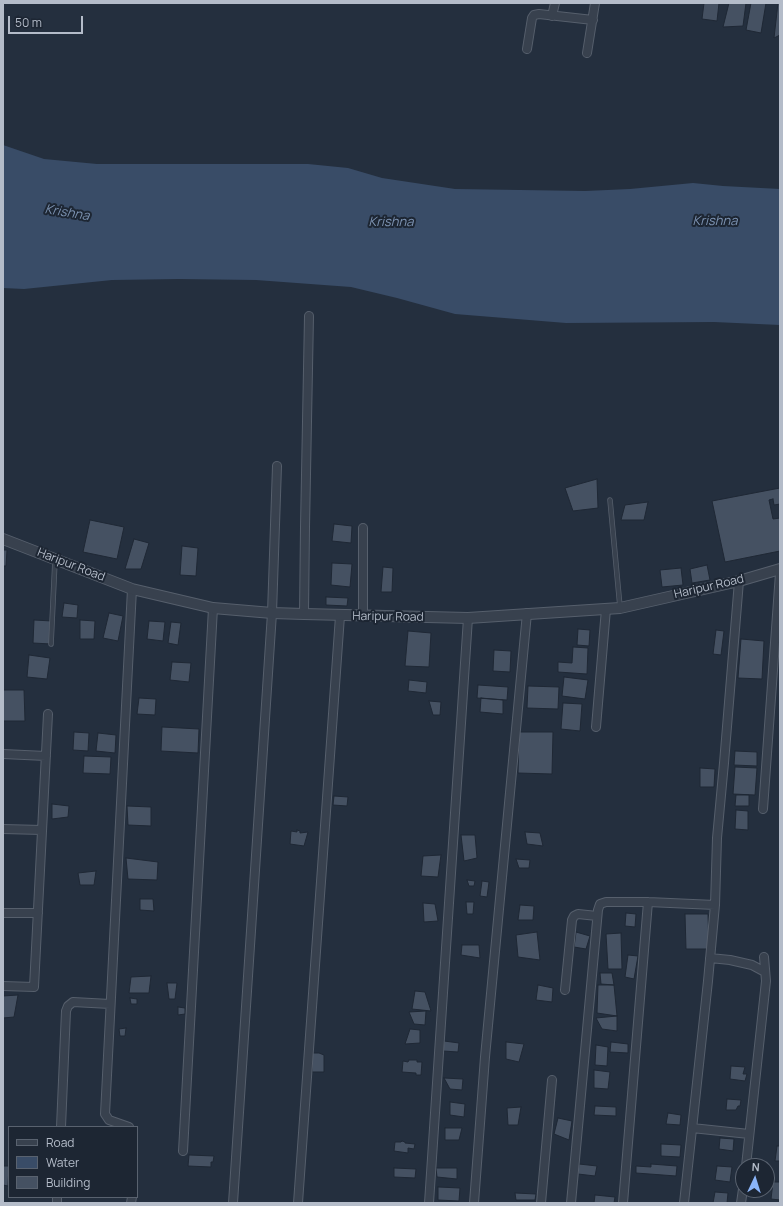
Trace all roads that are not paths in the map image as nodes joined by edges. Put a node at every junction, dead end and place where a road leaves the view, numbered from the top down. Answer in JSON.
{"nodes":[{"id":1,"x":555,"y":3,"type":"edge"},
{"id":2,"x":596,"y":3,"type":"edge"},
{"id":3,"x":552,"y":16,"type":"junction"},
{"id":4,"x":593,"y":20,"type":"junction"},
{"id":5,"x":527,"y":49,"type":"dead end"},
{"id":6,"x":587,"y":53,"type":"dead end"},
{"id":7,"x":308,"y":316,"type":"dead end"},
{"id":8,"x":277,"y":466,"type":"dead end"},
{"id":9,"x":610,"y":500,"type":"dead end"},
{"id":10,"x":363,"y":528,"type":"dead end"},
{"id":11,"x":3,"y":539,"type":"edge"},
{"id":12,"x":55,"y":559,"type":"junction"},
{"id":13,"x":780,"y":569,"type":"edge"},
{"id":14,"x":780,"y":573,"type":"edge"},
{"id":15,"x":739,"y":581,"type":"junction"},
{"id":16,"x":132,"y":589,"type":"junction"},
{"id":17,"x":213,"y":608,"type":"junction"},
{"id":18,"x":620,"y":608,"type":"junction"},
{"id":19,"x":606,"y":609,"type":"junction"},
{"id":20,"x":272,"y":613,"type":"junction"},
{"id":21,"x":527,"y":613,"type":"junction"},
{"id":22,"x":304,"y":614,"type":"junction"},
{"id":23,"x":340,"y":616,"type":"junction"},
{"id":24,"x":363,"y":616,"type":"junction"},
{"id":25,"x":468,"y":618,"type":"junction"},
{"id":26,"x":51,"y":644,"type":"dead end"},
{"id":27,"x":48,"y":714,"type":"dead end"},
{"id":28,"x":596,"y":727,"type":"dead end"},
{"id":29,"x":3,"y":754,"type":"edge"},
{"id":30,"x":46,"y":756,"type":"junction"},
{"id":31,"x":763,"y":809,"type":"dead end"},
{"id":32,"x":3,"y":829,"type":"edge"},
{"id":33,"x":42,"y":830,"type":"junction"},
{"id":34,"x":648,"y":902,"type":"junction"},
{"id":35,"x":715,"y":905,"type":"junction"},
{"id":36,"x":3,"y":913,"type":"edge"},
{"id":37,"x":38,"y":913,"type":"junction"},
{"id":38,"x":598,"y":916,"type":"junction"},
{"id":39,"x":764,"y":957,"type":"dead end"},
{"id":40,"x":710,"y":958,"type":"junction"},
{"id":41,"x":765,"y":972,"type":"junction"},
{"id":42,"x":3,"y":986,"type":"edge"},
{"id":43,"x":565,"y":990,"type":"dead end"},
{"id":44,"x":110,"y":1004,"type":"junction"},
{"id":45,"x":552,"y":1080,"type":"dead end"},
{"id":46,"x":61,"y":1126,"type":"edge"},
{"id":47,"x":126,"y":1126,"type":"edge"},
{"id":48,"x":692,"y":1128,"type":"junction"},
{"id":49,"x":749,"y":1134,"type":"junction"},
{"id":50,"x":183,"y":1151,"type":"dead end"},
{"id":51,"x":747,"y":1158,"type":"edge"},
{"id":52,"x":233,"y":1203,"type":"edge"},
{"id":53,"x":298,"y":1203,"type":"edge"},
{"id":54,"x":429,"y":1203,"type":"edge"},
{"id":55,"x":474,"y":1203,"type":"edge"},
{"id":56,"x":541,"y":1203,"type":"edge"},
{"id":57,"x":571,"y":1203,"type":"edge"},
{"id":58,"x":623,"y":1203,"type":"edge"},
{"id":59,"x":684,"y":1203,"type":"edge"}],
"edges":[{"from":1,"to":3,"type":"street"},
{"from":2,"to":4,"type":"street"},
{"from":3,"to":4,"type":"street"},
{"from":3,"to":5,"type":"street"},
{"from":4,"to":6,"type":"street"},
{"from":7,"to":22,"type":"street"},
{"from":8,"to":20,"type":"street"},
{"from":9,"to":18,"type":"lane"},
{"from":10,"to":24,"type":"street"},
{"from":11,"to":12,"type":"street","name":"Haripur Road"},
{"from":12,"to":16,"type":"street","name":"Haripur Road"},
{"from":12,"to":26,"type":"lane"},
{"from":13,"to":15,"type":"street","name":"Haripur Road"},
{"from":14,"to":31,"type":"street"},
{"from":15,"to":18,"type":"street","name":"Haripur Road"},
{"from":15,"to":35,"type":"street"},
{"from":16,"to":17,"type":"street","name":"Haripur Road"},
{"from":16,"to":44,"type":"street"},
{"from":17,"to":20,"type":"street","name":"Haripur Road"},
{"from":17,"to":50,"type":"street"},
{"from":18,"to":19,"type":"street","name":"Haripur Road"},
{"from":19,"to":21,"type":"street","name":"Haripur Road"},
{"from":19,"to":28,"type":"street"},
{"from":20,"to":22,"type":"street","name":"Haripur Road"},
{"from":20,"to":52,"type":"street"},
{"from":21,"to":25,"type":"street","name":"Haripur Road"},
{"from":21,"to":55,"type":"street"},
{"from":22,"to":23,"type":"street","name":"Haripur Road"},
{"from":23,"to":24,"type":"street","name":"Haripur Road"},
{"from":23,"to":53,"type":"street"},
{"from":24,"to":25,"type":"street","name":"Haripur Road"},
{"from":25,"to":54,"type":"street"},
{"from":27,"to":30,"type":"street"},
{"from":29,"to":30,"type":"street"},
{"from":30,"to":33,"type":"street"},
{"from":32,"to":33,"type":"street"},
{"from":33,"to":37,"type":"street"},
{"from":34,"to":35,"type":"street"},
{"from":34,"to":38,"type":"street"},
{"from":34,"to":58,"type":"street"},
{"from":35,"to":40,"type":"street"},
{"from":36,"to":37,"type":"street"},
{"from":37,"to":42,"type":"street"},
{"from":38,"to":43,"type":"street"},
{"from":38,"to":57,"type":"street"},
{"from":39,"to":41,"type":"street"},
{"from":40,"to":41,"type":"street"},
{"from":40,"to":48,"type":"street"},
{"from":41,"to":49,"type":"street"},
{"from":44,"to":46,"type":"street"},
{"from":44,"to":47,"type":"street"},
{"from":45,"to":56,"type":"street"},
{"from":48,"to":49,"type":"street"},
{"from":48,"to":59,"type":"street"},
{"from":49,"to":51,"type":"street"}]}
